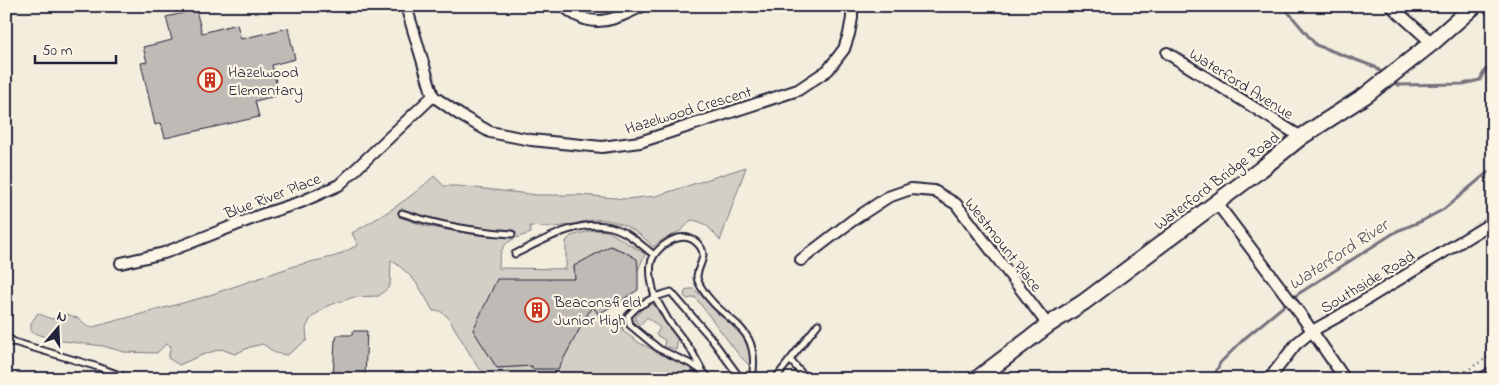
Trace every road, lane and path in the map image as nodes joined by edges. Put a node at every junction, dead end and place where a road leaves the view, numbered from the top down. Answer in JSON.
{"nodes":[{"id":1,"x":406,"y":6,"type":"edge"},
{"id":2,"x":564,"y":6,"type":"edge"},
{"id":3,"x":642,"y":6,"type":"edge"},
{"id":4,"x":852,"y":6,"type":"edge"},
{"id":5,"x":1391,"y":6,"type":"edge"},
{"id":6,"x":1474,"y":6,"type":"edge"},
{"id":7,"x":1432,"y":43,"type":"junction"},
{"id":8,"x":1167,"y":53,"type":"dead end"},
{"id":9,"x":433,"y":96,"type":"junction"},
{"id":10,"x":1301,"y":137,"type":"junction"},
{"id":11,"x":1216,"y":202,"type":"junction"},
{"id":12,"x":402,"y":213,"type":"dead end"},
{"id":13,"x":1493,"y":222,"type":"edge"},
{"id":14,"x":512,"y":234,"type":"dead end"},
{"id":15,"x":516,"y":254,"type":"dead end"},
{"id":16,"x":654,"y":255,"type":"junction"},
{"id":17,"x":801,"y":260,"type":"dead end"},
{"id":18,"x":121,"y":264,"type":"dead end"},
{"id":19,"x":655,"y":297,"type":"junction"},
{"id":20,"x":818,"y":324,"type":"dead end"},
{"id":21,"x":1048,"y":325,"type":"junction"},
{"id":22,"x":1312,"y":331,"type":"junction"},
{"id":23,"x":6,"y":336,"type":"edge"},
{"id":24,"x":14,"y":342,"type":"junction"},
{"id":25,"x":6,"y":343,"type":"edge"},
{"id":26,"x":1493,"y":354,"type":"edge"},
{"id":27,"x":790,"y":360,"type":"junction"},
{"id":28,"x":703,"y":372,"type":"junction"},
{"id":29,"x":1493,"y":372,"type":"edge"},
{"id":30,"x":130,"y":379,"type":"edge"},
{"id":31,"x":710,"y":379,"type":"edge"},
{"id":32,"x":741,"y":379,"type":"edge"},
{"id":33,"x":752,"y":379,"type":"edge"},
{"id":34,"x":776,"y":379,"type":"edge"},
{"id":35,"x":804,"y":379,"type":"edge"},
{"id":36,"x":977,"y":379,"type":"edge"},
{"id":37,"x":1269,"y":379,"type":"edge"},
{"id":38,"x":1345,"y":379,"type":"edge"},
{"id":39,"x":1453,"y":379,"type":"edge"},
{"id":40,"x":1482,"y":379,"type":"edge"}],
"edges":[{"from":1,"to":9,"type":"street"},
{"from":2,"to":3,"type":"street"},
{"from":4,"to":9,"type":"street","name":"Hazelwood Crescent"},
{"from":5,"to":7,"type":"street"},
{"from":6,"to":7,"type":"main road","name":"Waterford Bridge Road"},
{"from":7,"to":10,"type":"main road","name":"Waterford Bridge Road"},
{"from":8,"to":10,"type":"street","name":"Waterford Avenue"},
{"from":9,"to":18,"type":"street","name":"Blue River Place"},
{"from":10,"to":11,"type":"main road","name":"Waterford Bridge Road"},
{"from":11,"to":21,"type":"main road","name":"Waterford Bridge Road"},
{"from":11,"to":22,"type":"street"},
{"from":12,"to":14,"type":"lane"},
{"from":13,"to":22,"type":"street","name":"Southside Road"},
{"from":15,"to":16,"type":"lane"},
{"from":16,"to":19,"type":"lane"},
{"from":16,"to":33,"type":"lane"},
{"from":17,"to":21,"type":"street","name":"Westmount Place"},
{"from":19,"to":28,"type":"lane"},
{"from":19,"to":28,"type":"lane"},
{"from":19,"to":32,"type":"lane"},
{"from":20,"to":27,"type":"lane"},
{"from":21,"to":36,"type":"main road","name":"Waterford Bridge Road"},
{"from":22,"to":37,"type":"street","name":"Southside Road"},
{"from":22,"to":38,"type":"street"},
{"from":23,"to":24,"type":"lane"},
{"from":24,"to":25,"type":"lane"},
{"from":24,"to":30,"type":"lane"},
{"from":26,"to":39,"type":"path"},
{"from":27,"to":34,"type":"lane"},
{"from":27,"to":35,"type":"lane"},
{"from":28,"to":31,"type":"lane"},
{"from":29,"to":40,"type":"street"}]}
